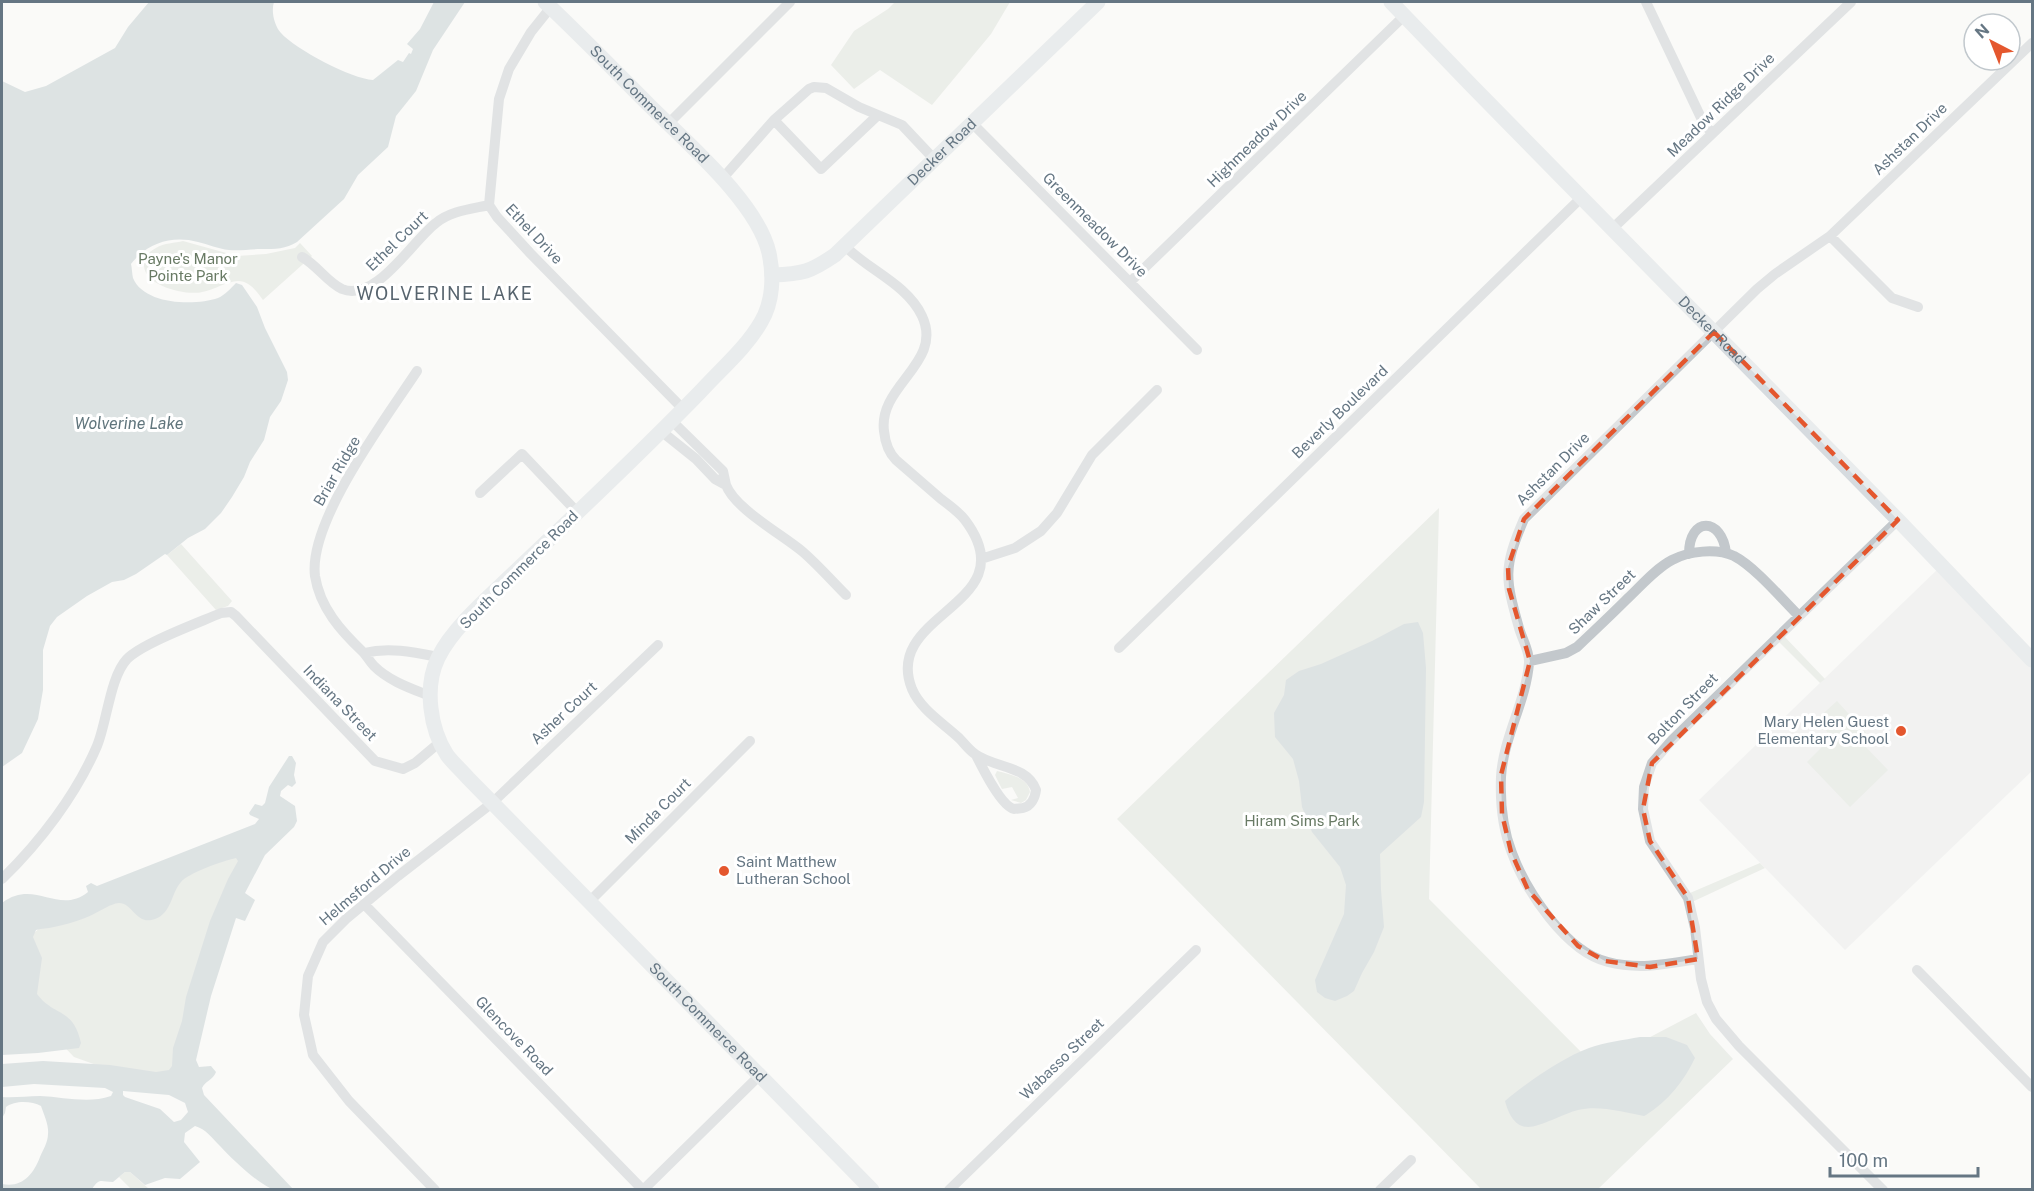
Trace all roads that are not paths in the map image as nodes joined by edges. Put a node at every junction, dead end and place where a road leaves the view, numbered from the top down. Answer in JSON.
{"nodes":[{"id":1,"x":790,"y":2,"type":"edge"},
{"id":2,"x":1098,"y":2,"type":"edge"},
{"id":3,"x":1391,"y":2,"type":"edge"},
{"id":4,"x":1646,"y":2,"type":"edge"},
{"id":5,"x":1851,"y":2,"type":"edge"},
{"id":6,"x":548,"y":4,"type":"edge"},
{"id":7,"x":1404,"y":16,"type":"junction"},
{"id":8,"x":2032,"y":43,"type":"edge"},
{"id":9,"x":878,"y":114,"type":"junction"},
{"id":10,"x":774,"y":120,"type":"junction"},
{"id":11,"x":971,"y":122,"type":"junction"},
{"id":12,"x":668,"y":124,"type":"junction"},
{"id":13,"x":1712,"y":133,"type":"junction"},
{"id":14,"x":934,"y":159,"type":"junction"},
{"id":15,"x":722,"y":179,"type":"junction"},
{"id":16,"x":1581,"y":198,"type":"junction"},
{"id":17,"x":489,"y":205,"type":"junction"},
{"id":18,"x":1612,"y":229,"type":"junction"},
{"id":19,"x":1830,"y":236,"type":"junction"},
{"id":20,"x":845,"y":246,"type":"junction"},
{"id":21,"x":302,"y":257,"type":"dead end"},
{"id":22,"x":772,"y":274,"type":"junction"},
{"id":23,"x":1130,"y":282,"type":"junction"},
{"id":24,"x":1918,"y":308,"type":"dead end"},
{"id":25,"x":1714,"y":332,"type":"junction"},
{"id":26,"x":1197,"y":350,"type":"dead end"},
{"id":27,"x":417,"y":371,"type":"dead end"},
{"id":28,"x":1157,"y":390,"type":"dead end"},
{"id":29,"x":683,"y":409,"type":"junction"},
{"id":30,"x":667,"y":426,"type":"junction"},
{"id":31,"x":480,"y":493,"type":"dead end"},
{"id":32,"x":577,"y":512,"type":"junction"},
{"id":33,"x":1898,"y":520,"type":"junction"},
{"id":34,"x":1726,"y":553,"type":"junction"},
{"id":35,"x":1689,"y":554,"type":"junction"},
{"id":36,"x":981,"y":559,"type":"junction"},
{"id":37,"x":846,"y":595,"type":"dead end"},
{"id":38,"x":1798,"y":615,"type":"junction"},
{"id":39,"x":658,"y":645,"type":"dead end"},
{"id":40,"x":1119,"y":648,"type":"dead end"},
{"id":41,"x":364,"y":652,"type":"junction"},
{"id":42,"x":438,"y":657,"type":"junction"},
{"id":43,"x":1530,"y":660,"type":"junction"},
{"id":44,"x":2032,"y":660,"type":"edge"},
{"id":45,"x":430,"y":696,"type":"junction"},
{"id":46,"x":750,"y":741,"type":"dead end"},
{"id":47,"x":440,"y":742,"type":"junction"},
{"id":48,"x":976,"y":755,"type":"junction"},
{"id":49,"x":492,"y":803,"type":"junction"},
{"id":50,"x":2,"y":879,"type":"edge"},
{"id":51,"x":589,"y":902,"type":"junction"},
{"id":52,"x":364,"y":904,"type":"junction"},
{"id":53,"x":1196,"y":950,"type":"dead end"},
{"id":54,"x":1698,"y":959,"type":"junction"},
{"id":55,"x":1917,"y":970,"type":"dead end"},
{"id":56,"x":759,"y":1076,"type":"junction"},
{"id":57,"x":2032,"y":1088,"type":"edge"},
{"id":58,"x":1412,"y":1160,"type":"dead end"},
{"id":59,"x":435,"y":1190,"type":"edge"},
{"id":60,"x":643,"y":1190,"type":"edge"},
{"id":61,"x":872,"y":1190,"type":"edge"},
{"id":62,"x":949,"y":1190,"type":"edge"},
{"id":63,"x":1380,"y":1190,"type":"edge"},
{"id":64,"x":1883,"y":1190,"type":"edge"}],
"edges":[{"from":1,"to":12,"type":"street"},
{"from":2,"to":11,"type":"street","name":"Decker Road"},
{"from":3,"to":7,"type":"street","name":"Decker Road"},
{"from":4,"to":13,"type":"street"},
{"from":5,"to":13,"type":"street","name":"Meadow Ridge Drive"},
{"from":6,"to":12,"type":"street","name":"South Commerce Road"},
{"from":6,"to":17,"type":"street","name":"Ethel Drive"},
{"from":7,"to":16,"type":"street","name":"Decker Road"},
{"from":7,"to":23,"type":"street","name":"Highmeadow Drive"},
{"from":8,"to":19,"type":"street","name":"Ashstan Drive"},
{"from":9,"to":10,"type":"street"},
{"from":9,"to":10,"type":"street"},
{"from":9,"to":14,"type":"street"},
{"from":10,"to":15,"type":"street"},
{"from":11,"to":14,"type":"street","name":"Decker Road"},
{"from":11,"to":23,"type":"street","name":"Greenmeadow Drive"},
{"from":12,"to":15,"type":"street","name":"South Commerce Road"},
{"from":13,"to":18,"type":"street","name":"Meadow Ridge Drive"},
{"from":14,"to":20,"type":"street","name":"Decker Road"},
{"from":15,"to":22,"type":"street","name":"South Commerce Road"},
{"from":16,"to":18,"type":"street","name":"Decker Road"},
{"from":16,"to":40,"type":"street","name":"Beverly Boulevard"},
{"from":17,"to":21,"type":"street","name":"Ethel Court"},
{"from":17,"to":29,"type":"street","name":"Ethel Drive"},
{"from":18,"to":25,"type":"street","name":"Decker Road"},
{"from":19,"to":24,"type":"street"},
{"from":19,"to":25,"type":"street","name":"Ashstan Drive"},
{"from":20,"to":22,"type":"street","name":"Decker Road"},
{"from":20,"to":36,"type":"street"},
{"from":22,"to":29,"type":"street","name":"South Commerce Road"},
{"from":23,"to":26,"type":"street","name":"Greenmeadow Drive"},
{"from":25,"to":33,"type":"street","name":"Decker Road"},
{"from":25,"to":43,"type":"street","name":"Ashstan Drive"},
{"from":27,"to":41,"type":"street","name":"Briar Ridge"},
{"from":28,"to":36,"type":"street"},
{"from":29,"to":30,"type":"street","name":"South Commerce Road"},
{"from":30,"to":32,"type":"street","name":"South Commerce Road"},
{"from":30,"to":37,"type":"street"},
{"from":31,"to":32,"type":"street"},
{"from":32,"to":42,"type":"street","name":"South Commerce Road"},
{"from":33,"to":38,"type":"street","name":"Bolton Street"},
{"from":33,"to":44,"type":"street","name":"Decker Road"},
{"from":34,"to":35,"type":"street","name":"Shaw Street"},
{"from":34,"to":35,"type":"street"},
{"from":34,"to":38,"type":"street"},
{"from":35,"to":43,"type":"street","name":"Shaw Street"},
{"from":36,"to":48,"type":"street"},
{"from":38,"to":54,"type":"street","name":"Bolton Street"},
{"from":39,"to":49,"type":"street","name":"Asher Court"},
{"from":41,"to":42,"type":"street"},
{"from":41,"to":45,"type":"street","name":"Briar Ridge"},
{"from":42,"to":45,"type":"street","name":"South Commerce Road"},
{"from":43,"to":54,"type":"street","name":"Ashstan Drive"},
{"from":45,"to":47,"type":"street","name":"South Commerce Road"},
{"from":46,"to":51,"type":"street","name":"Minda Court"},
{"from":47,"to":49,"type":"street","name":"South Commerce Road"},
{"from":47,"to":50,"type":"street","name":"Indiana Street"},
{"from":48,"to":48,"type":"street"},
{"from":49,"to":51,"type":"street","name":"South Commerce Road"},
{"from":49,"to":52,"type":"street","name":"Helmsford Drive"},
{"from":51,"to":56,"type":"street","name":"South Commerce Road"},
{"from":52,"to":59,"type":"street","name":"Helmsford Drive"},
{"from":52,"to":60,"type":"street","name":"Glencove Road"},
{"from":53,"to":62,"type":"street","name":"Wabasso Street"},
{"from":54,"to":64,"type":"street","name":"Bolton Street"},
{"from":55,"to":57,"type":"street"},
{"from":56,"to":60,"type":"street"},
{"from":56,"to":61,"type":"street","name":"South Commerce Road"},
{"from":58,"to":63,"type":"street"}]}
